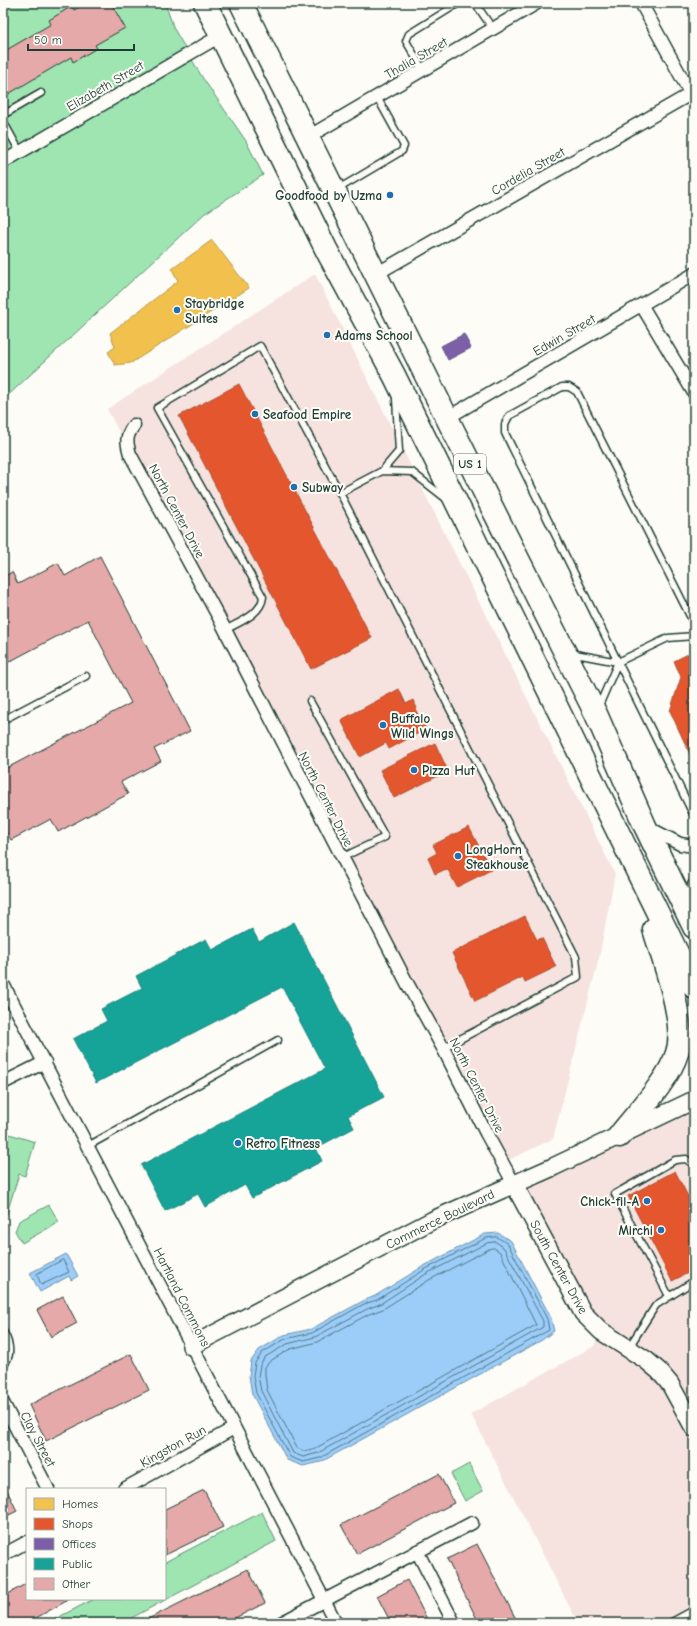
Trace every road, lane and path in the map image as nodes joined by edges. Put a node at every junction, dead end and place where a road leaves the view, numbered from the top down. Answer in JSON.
{"nodes":[{"id":1,"x":205,"y":3,"type":"edge"},
{"id":2,"x":241,"y":3,"type":"edge"},
{"id":3,"x":459,"y":3,"type":"edge"},
{"id":4,"x":475,"y":3,"type":"edge"},
{"id":5,"x":537,"y":3,"type":"edge"},
{"id":6,"x":641,"y":3,"type":"edge"},
{"id":7,"x":493,"y":29,"type":"junction"},
{"id":8,"x":220,"y":36,"type":"junction"},
{"id":9,"x":423,"y":70,"type":"junction"},
{"id":10,"x":41,"y":93,"type":"dead end"},
{"id":11,"x":693,"y":95,"type":"edge"},
{"id":12,"x":377,"y":97,"type":"junction"},
{"id":13,"x":3,"y":115,"type":"edge"},
{"id":14,"x":3,"y":121,"type":"edge"},
{"id":15,"x":308,"y":137,"type":"junction"},
{"id":16,"x":20,"y":152,"type":"junction"},
{"id":17,"x":3,"y":162,"type":"edge"},
{"id":18,"x":335,"y":191,"type":"junction"},
{"id":19,"x":376,"y":274,"type":"junction"},
{"id":20,"x":694,"y":274,"type":"edge"},
{"id":21,"x":642,"y":306,"type":"junction"},
{"id":22,"x":394,"y":375,"type":"junction"},
{"id":23,"x":694,"y":393,"type":"edge"},
{"id":24,"x":447,"y":418,"type":"junction"},
{"id":25,"x":134,"y":425,"type":"dead end"},
{"id":26,"x":382,"y":471,"type":"junction"},
{"id":27,"x":340,"y":493,"type":"junction"},
{"id":28,"x":459,"y":509,"type":"junction"},
{"id":29,"x":694,"y":624,"type":"edge"},
{"id":30,"x":225,"y":630,"type":"junction"},
{"id":31,"x":694,"y":636,"type":"edge"},
{"id":32,"x":565,"y":652,"type":"junction"},
{"id":33,"x":618,"y":662,"type":"junction"},
{"id":34,"x":86,"y":676,"type":"dead end"},
{"id":35,"x":310,"y":701,"type":"dead end"},
{"id":36,"x":596,"y":714,"type":"junction"},
{"id":37,"x":3,"y":720,"type":"edge"},
{"id":38,"x":694,"y":816,"type":"edge"},
{"id":39,"x":645,"y":826,"type":"junction"},
{"id":40,"x":694,"y":846,"type":"edge"},
{"id":41,"x":342,"y":858,"type":"junction"},
{"id":42,"x":641,"y":881,"type":"junction"},
{"id":43,"x":694,"y":885,"type":"edge"},
{"id":44,"x":692,"y":924,"type":"edge"},
{"id":45,"x":3,"y":984,"type":"edge"},
{"id":46,"x":694,"y":987,"type":"edge"},
{"id":47,"x":278,"y":1040,"type":"dead end"},
{"id":48,"x":443,"y":1048,"type":"junction"},
{"id":49,"x":45,"y":1062,"type":"junction"},
{"id":50,"x":3,"y":1083,"type":"edge"},
{"id":51,"x":694,"y":1100,"type":"edge"},
{"id":52,"x":619,"y":1136,"type":"junction"},
{"id":53,"x":88,"y":1146,"type":"junction"},
{"id":54,"x":694,"y":1165,"type":"edge"},
{"id":55,"x":514,"y":1184,"type":"junction"},
{"id":56,"x":694,"y":1281,"type":"edge"},
{"id":57,"x":669,"y":1296,"type":"junction"},
{"id":58,"x":3,"y":1331,"type":"edge"},
{"id":59,"x":191,"y":1346,"type":"junction"},
{"id":60,"x":628,"y":1348,"type":"junction"},
{"id":61,"x":3,"y":1366,"type":"edge"},
{"id":62,"x":3,"y":1403,"type":"edge"},
{"id":63,"x":234,"y":1428,"type":"junction"},
{"id":64,"x":694,"y":1428,"type":"edge"},
{"id":65,"x":47,"y":1488,"type":"edge"},
{"id":66,"x":126,"y":1488,"type":"edge"},
{"id":67,"x":472,"y":1522,"type":"dead end"},
{"id":68,"x":26,"y":1543,"type":"edge"},
{"id":69,"x":417,"y":1552,"type":"junction"},
{"id":70,"x":3,"y":1555,"type":"edge"},
{"id":71,"x":324,"y":1600,"type":"junction"},
{"id":72,"x":694,"y":1610,"type":"edge"},
{"id":73,"x":281,"y":1623,"type":"edge"},
{"id":74,"x":336,"y":1623,"type":"edge"},
{"id":75,"x":454,"y":1623,"type":"edge"},
{"id":76,"x":670,"y":1623,"type":"edge"}],
"edges":[{"from":1,"to":8,"type":"highway","number":"US 1"},
{"from":2,"to":15,"type":"highway","number":"US 1"},
{"from":3,"to":9,"type":"lane"},
{"from":4,"to":7,"type":"lane"},
{"from":5,"to":7,"type":"street","name":"Thalia Street"},
{"from":6,"to":11,"type":"street"},
{"from":7,"to":9,"type":"street","name":"Thalia Street"},
{"from":8,"to":16,"type":"street","name":"Elizabeth Street"},
{"from":8,"to":22,"type":"highway","number":"US 1"},
{"from":9,"to":12,"type":"street","name":"Thalia Street"},
{"from":10,"to":13,"type":"lane"},
{"from":11,"to":19,"type":"street","name":"Cordelia Street"},
{"from":12,"to":15,"type":"street","name":"Thalia Street"},
{"from":12,"to":18,"type":"lane"},
{"from":14,"to":16,"type":"lane"},
{"from":15,"to":18,"type":"highway","number":"US 1"},
{"from":16,"to":17,"type":"street","name":"Elizabeth Street"},
{"from":18,"to":19,"type":"highway","number":"US 1"},
{"from":19,"to":24,"type":"highway","number":"US 1"},
{"from":20,"to":21,"type":"street","name":"Edwin Street"},
{"from":21,"to":23,"type":"street"},
{"from":21,"to":24,"type":"street","name":"Edwin Street"},
{"from":22,"to":26,"type":"lane"},
{"from":22,"to":28,"type":"highway","number":"US 1"},
{"from":24,"to":32,"type":"highway","number":"US 1"},
{"from":25,"to":30,"type":"street","name":"North Center Drive"},
{"from":26,"to":27,"type":"lane"},
{"from":26,"to":28,"type":"lane"},
{"from":27,"to":30,"type":"lane"},
{"from":27,"to":48,"type":"lane"},
{"from":28,"to":42,"type":"highway","number":"US 1"},
{"from":29,"to":33,"type":"lane"},
{"from":30,"to":41,"type":"street","name":"North Center Drive"},
{"from":31,"to":33,"type":"lane"},
{"from":32,"to":33,"type":"lane"},
{"from":32,"to":36,"type":"highway","number":"US 1"},
{"from":33,"to":36,"type":"lane"},
{"from":33,"to":38,"type":"lane"},
{"from":34,"to":37,"type":"lane"},
{"from":35,"to":41,"type":"lane"},
{"from":36,"to":39,"type":"highway","number":"US 1"},
{"from":39,"to":40,"type":"street"},
{"from":39,"to":44,"type":"highway","number":"US 1"},
{"from":41,"to":48,"type":"street","name":"North Center Drive"},
{"from":42,"to":46,"type":"highway","number":"US 1"},
{"from":42,"to":52,"type":"highway"},
{"from":43,"to":44,"type":"street"},
{"from":45,"to":49,"type":"street","name":"Hartland Commons"},
{"from":47,"to":53,"type":"lane"},
{"from":48,"to":55,"type":"street","name":"North Center Drive"},
{"from":49,"to":50,"type":"street"},
{"from":49,"to":53,"type":"street","name":"Hartland Commons"},
{"from":51,"to":52,"type":"street","name":"Commerce Boulevard"},
{"from":52,"to":55,"type":"street","name":"Commerce Boulevard"},
{"from":53,"to":59,"type":"street","name":"Hartland Commons"},
{"from":54,"to":57,"type":"lane"},
{"from":55,"to":59,"type":"street","name":"Commerce Boulevard"},
{"from":55,"to":60,"type":"street","name":"South Center Drive"},
{"from":56,"to":57,"type":"lane"},
{"from":57,"to":60,"type":"lane"},
{"from":58,"to":61,"type":"lane"},
{"from":59,"to":63,"type":"street","name":"Hartland Commons"},
{"from":60,"to":64,"type":"street","name":"South Center Drive"},
{"from":62,"to":65,"type":"street","name":"Clay Street"},
{"from":63,"to":66,"type":"street","name":"Kingston Run"},
{"from":63,"to":71,"type":"street","name":"Hartland Commons"},
{"from":67,"to":69,"type":"street"},
{"from":68,"to":70,"type":"street"},
{"from":69,"to":71,"type":"street"},
{"from":69,"to":75,"type":"street"},
{"from":71,"to":73,"type":"street"},
{"from":71,"to":74,"type":"street","name":"Hartland Commons"},
{"from":72,"to":76,"type":"lane"}]}
